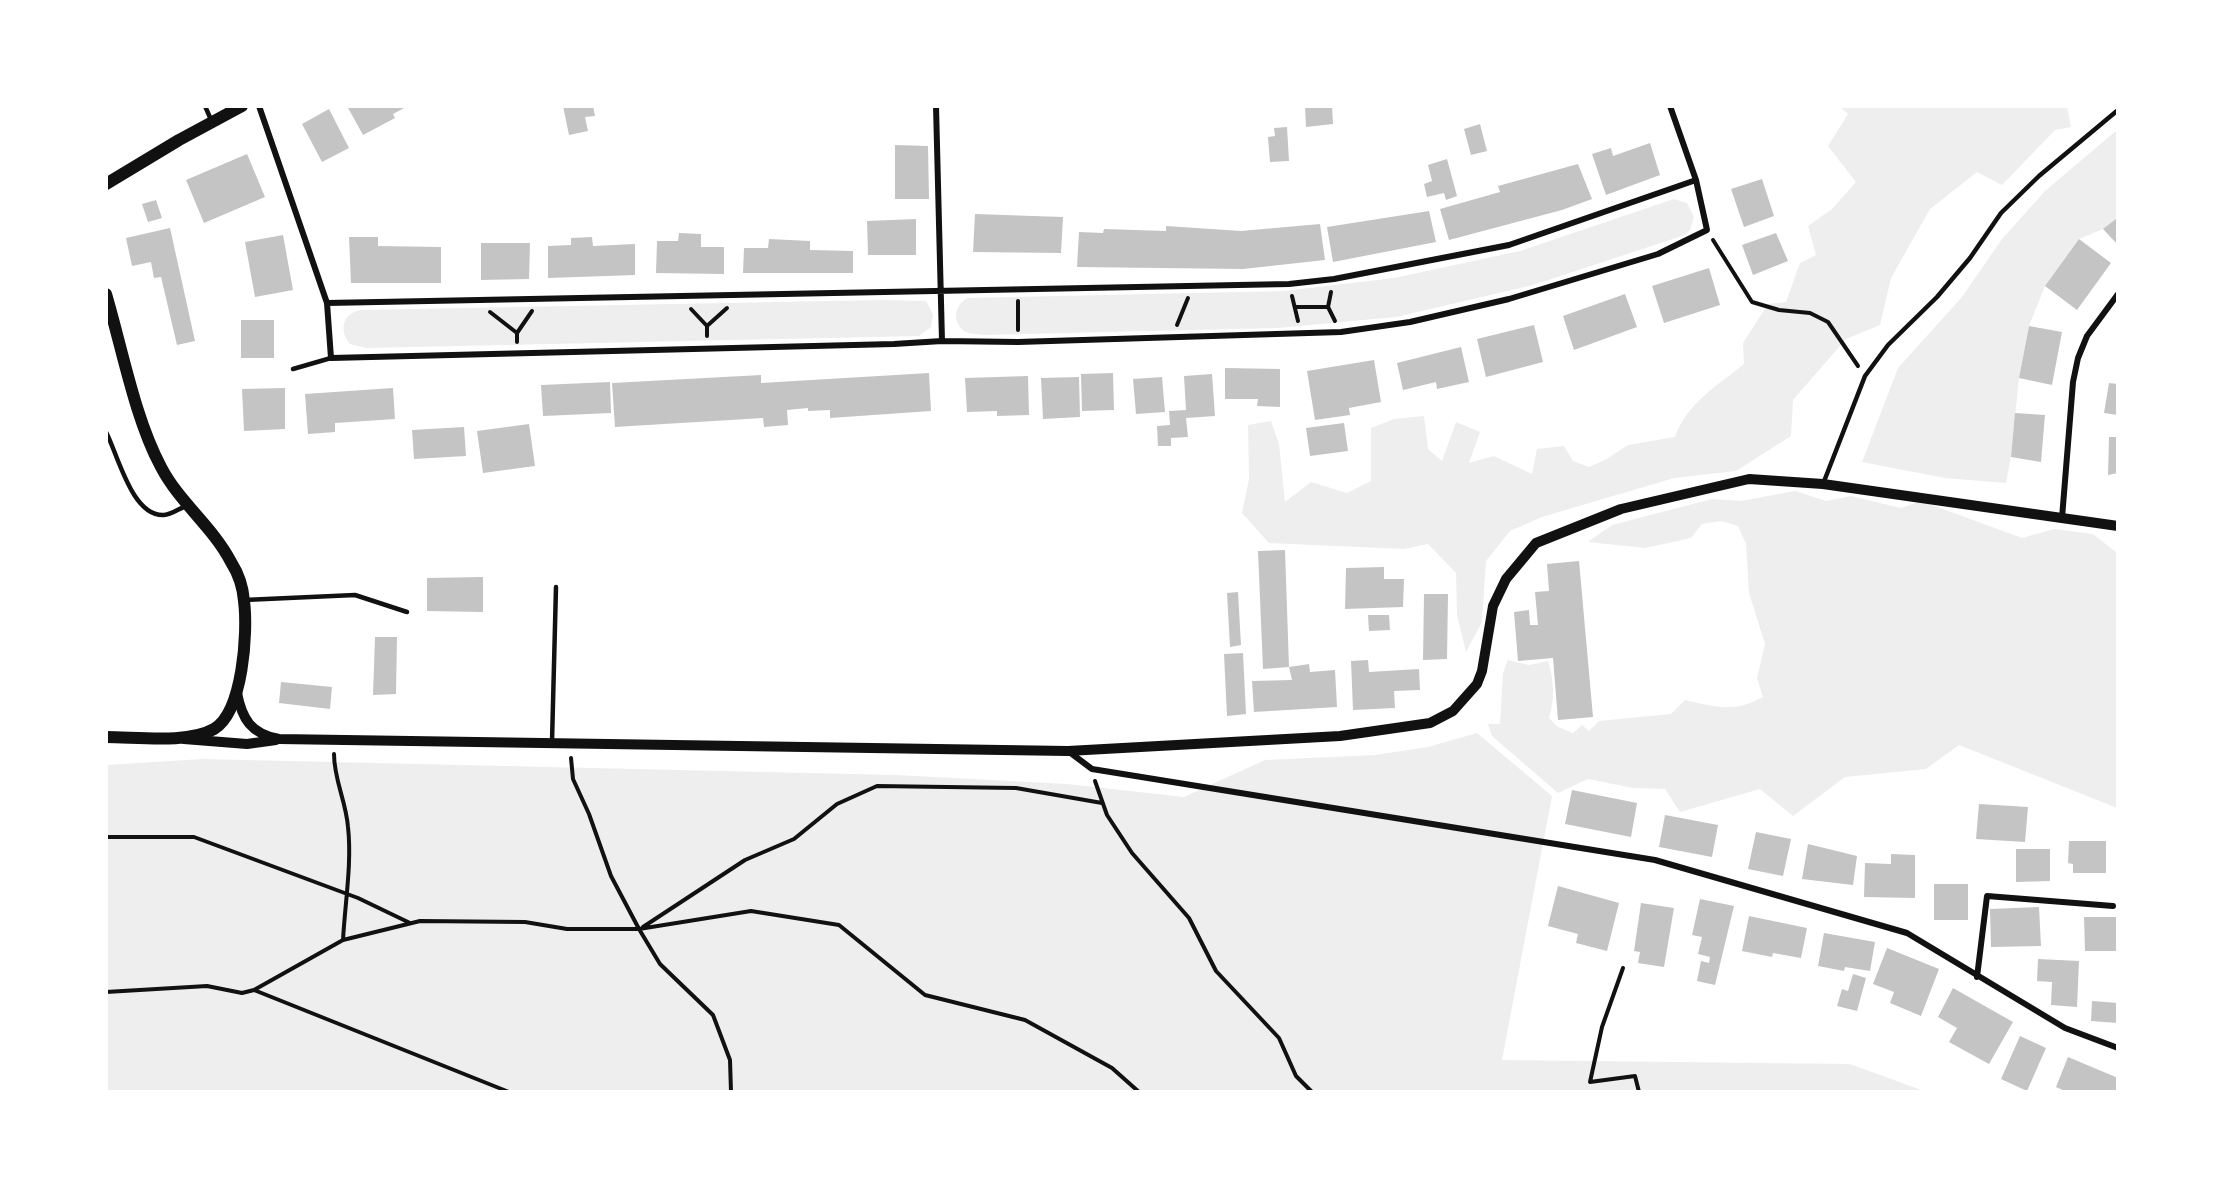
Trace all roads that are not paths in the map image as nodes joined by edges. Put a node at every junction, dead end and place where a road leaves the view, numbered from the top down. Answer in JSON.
{"nodes":[{"id":1,"x":205,"y":106,"type":"edge"},
{"id":2,"x":242,"y":106,"type":"edge"},
{"id":3,"x":259,"y":106,"type":"edge"},
{"id":4,"x":936,"y":106,"type":"edge"},
{"id":5,"x":1670,"y":106,"type":"edge"},
{"id":6,"x":2118,"y":110,"type":"edge"},
{"id":7,"x":212,"y":122,"type":"junction"},
{"id":8,"x":126,"y":172,"type":"junction"},
{"id":9,"x":1696,"y":180,"type":"junction"},
{"id":10,"x":106,"y":184,"type":"edge"},
{"id":11,"x":106,"y":191,"type":"edge"},
{"id":12,"x":940,"y":290,"type":"junction"},
{"id":13,"x":106,"y":294,"type":"edge"},
{"id":14,"x":2118,"y":294,"type":"edge"},
{"id":15,"x":327,"y":303,"type":"junction"},
{"id":16,"x":942,"y":341,"type":"junction"},
{"id":17,"x":331,"y":358,"type":"junction"},
{"id":18,"x":293,"y":369,"type":"dead end"},
{"id":19,"x":106,"y":432,"type":"edge"},
{"id":20,"x":1824,"y":484,"type":"junction"},
{"id":21,"x":188,"y":505,"type":"junction"},
{"id":22,"x":2062,"y":518,"type":"junction"},
{"id":23,"x":2118,"y":526,"type":"edge"},
{"id":24,"x":556,"y":587,"type":"dead end"},
{"id":25,"x":244,"y":600,"type":"junction"},
{"id":26,"x":407,"y":612,"type":"dead end"},
{"id":27,"x":237,"y":693,"type":"junction"},
{"id":28,"x":106,"y":737,"type":"edge"},
{"id":29,"x":176,"y":737,"type":"junction"},
{"id":30,"x":279,"y":739,"type":"junction"},
{"id":31,"x":552,"y":742,"type":"junction"},
{"id":32,"x":1068,"y":751,"type":"junction"},
{"id":33,"x":2113,"y":906,"type":"dead end"},
{"id":34,"x":1977,"y":977,"type":"junction"},
{"id":35,"x":2118,"y":1048,"type":"edge"}],
"edges":[{"from":1,"to":7,"type":"lane"},
{"from":2,"to":7,"type":"main road"},
{"from":3,"to":15,"type":"street"},
{"from":4,"to":12,"type":"street"},
{"from":5,"to":9,"type":"street"},
{"from":6,"to":20,"type":"lane"},
{"from":7,"to":8,"type":"main road"},
{"from":8,"to":10,"type":"main road"},
{"from":8,"to":11,"type":"main road"},
{"from":9,"to":12,"type":"street"},
{"from":9,"to":16,"type":"street"},
{"from":12,"to":15,"type":"street"},
{"from":12,"to":16,"type":"street"},
{"from":13,"to":21,"type":"main road"},
{"from":14,"to":22,"type":"street"},
{"from":15,"to":17,"type":"street"},
{"from":16,"to":17,"type":"street"},
{"from":17,"to":18,"type":"lane"},
{"from":19,"to":21,"type":"lane"},
{"from":20,"to":22,"type":"street"},
{"from":20,"to":32,"type":"street"},
{"from":21,"to":25,"type":"main road"},
{"from":22,"to":23,"type":"street"},
{"from":24,"to":31,"type":"lane"},
{"from":25,"to":26,"type":"lane"},
{"from":25,"to":27,"type":"main road"},
{"from":27,"to":29,"type":"main road"},
{"from":27,"to":30,"type":"street"},
{"from":28,"to":29,"type":"main road"},
{"from":29,"to":30,"type":"street"},
{"from":30,"to":31,"type":"street"},
{"from":31,"to":32,"type":"street"},
{"from":32,"to":34,"type":"street"},
{"from":33,"to":34,"type":"street"},
{"from":34,"to":35,"type":"street"}]}
